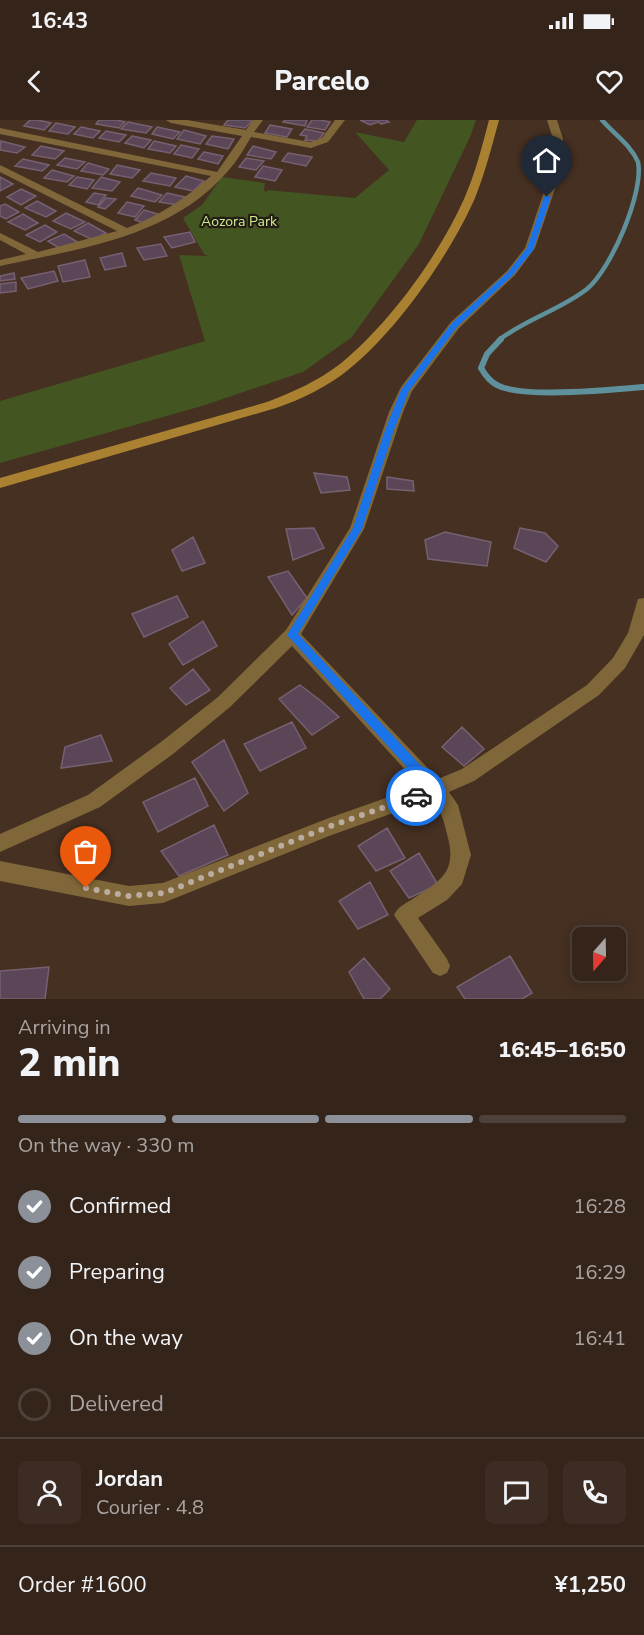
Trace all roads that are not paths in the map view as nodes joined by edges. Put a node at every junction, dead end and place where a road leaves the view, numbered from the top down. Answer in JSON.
{"nodes":[{"id":1,"x":171,"y":120,"type":"edge"},
{"id":2,"x":258,"y":120,"type":"edge"},
{"id":3,"x":340,"y":120,"type":"edge"},
{"id":4,"x":494,"y":120,"type":"edge"},
{"id":5,"x":552,"y":120,"type":"edge"},
{"id":6,"x":0,"y":131,"type":"edge"},
{"id":7,"x":247,"y":134,"type":"junction"},
{"id":8,"x":0,"y":168,"type":"edge"},
{"id":9,"x":219,"y":175,"type":"junction"},
{"id":10,"x":127,"y":232,"type":"junction"},
{"id":11,"x":0,"y":236,"type":"edge"},
{"id":12,"x":36,"y":255,"type":"junction"},
{"id":13,"x":0,"y":263,"type":"edge"},
{"id":14,"x":0,"y":483,"type":"edge"},
{"id":15,"x":644,"y":604,"type":"edge"},
{"id":16,"x":292,"y":635,"type":"junction"},
{"id":17,"x":435,"y":789,"type":"junction"},
{"id":18,"x":0,"y":843,"type":"edge"},
{"id":19,"x":0,"y":871,"type":"edge"},
{"id":20,"x":440,"y":966,"type":"dead end"}],
"edges":[{"from":1,"to":7,"type":"street"},
{"from":2,"to":7,"type":"street"},
{"from":3,"to":7,"type":"street"},
{"from":4,"to":14,"type":"street"},
{"from":5,"to":16,"type":"street"},
{"from":6,"to":9,"type":"street"},
{"from":7,"to":9,"type":"street"},
{"from":8,"to":10,"type":"street"},
{"from":9,"to":10,"type":"street"},
{"from":10,"to":12,"type":"street"},
{"from":11,"to":12,"type":"street"},
{"from":12,"to":13,"type":"street"},
{"from":15,"to":17,"type":"street"},
{"from":16,"to":17,"type":"street"},
{"from":16,"to":18,"type":"street"},
{"from":17,"to":19,"type":"street"},
{"from":17,"to":20,"type":"street"}]}
